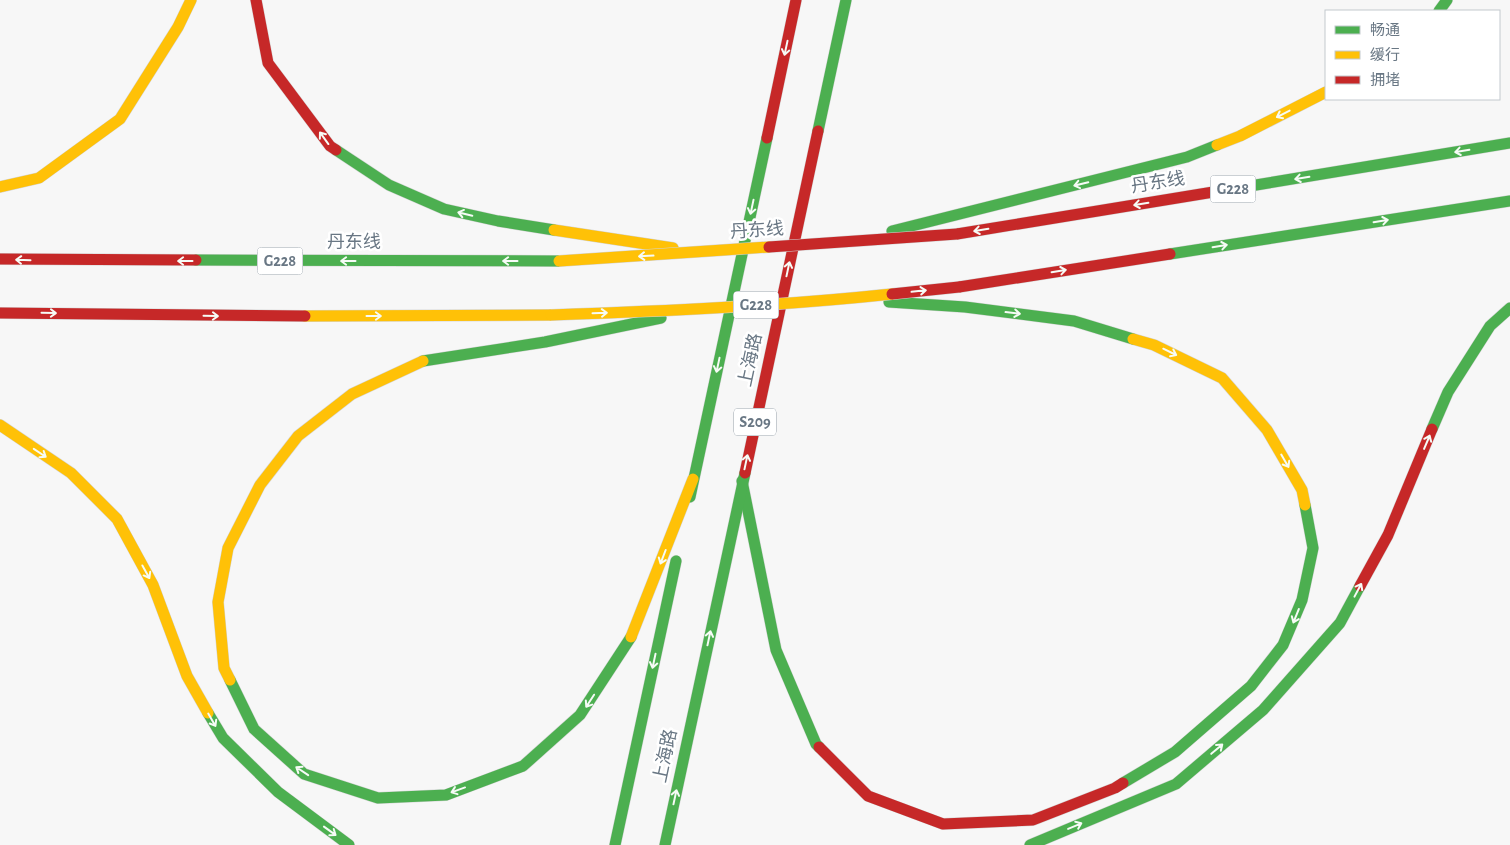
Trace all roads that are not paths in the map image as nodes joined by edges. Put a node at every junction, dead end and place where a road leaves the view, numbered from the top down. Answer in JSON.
{"nodes":[{"id":1,"x":192,"y":0,"type":"edge"},
{"id":2,"x":256,"y":0,"type":"edge"},
{"id":3,"x":796,"y":0,"type":"edge"},
{"id":4,"x":846,"y":0,"type":"edge"},
{"id":5,"x":1325,"y":93,"type":"edge"},
{"id":6,"x":1510,"y":143,"type":"edge"},
{"id":7,"x":0,"y":187,"type":"edge"},
{"id":8,"x":1510,"y":201,"type":"edge"},
{"id":9,"x":843,"y":242,"type":"junction"},
{"id":10,"x":704,"y":252,"type":"junction"},
{"id":11,"x":0,"y":259,"type":"edge"},
{"id":12,"x":845,"y":299,"type":"junction"},
{"id":13,"x":1510,"y":308,"type":"edge"},
{"id":14,"x":706,"y":309,"type":"junction"},
{"id":15,"x":0,"y":312,"type":"edge"},
{"id":16,"x":0,"y":425,"type":"edge"},
{"id":17,"x":694,"y":479,"type":"junction"},
{"id":18,"x":742,"y":481,"type":"junction"},
{"id":19,"x":349,"y":845,"type":"edge"},
{"id":20,"x":615,"y":845,"type":"edge"},
{"id":21,"x":665,"y":845,"type":"edge"},
{"id":22,"x":1030,"y":845,"type":"edge"}],
"edges":[{"from":1,"to":7,"type":"main road"},
{"from":10,"to":2,"type":"main road","one_way":true,"bridge":true},
{"from":3,"to":17,"type":"main road","name":"上海路","number":"S209","one_way":true},
{"from":18,"to":4,"type":"main road","name":"上海路","number":"S209","one_way":true},
{"from":5,"to":9,"type":"main road","one_way":true,"bridge":true},
{"from":6,"to":9,"type":"main road","name":"丹东线","number":"G228","one_way":true,"bridge":true},
{"from":12,"to":8,"type":"main road","number":"G228","one_way":true,"bridge":true},
{"from":9,"to":10,"type":"main road","name":"丹东线","number":"G228","bridge":true},
{"from":10,"to":11,"type":"main road","name":"丹东线","number":"G228","one_way":true,"bridge":true},
{"from":12,"to":14,"type":"main road","number":"G228","bridge":true},
{"from":12,"to":18,"type":"main road","one_way":true,"bridge":true},
{"from":22,"to":13,"type":"main road","one_way":true},
{"from":15,"to":14,"type":"main road","number":"G228","one_way":true,"bridge":true},
{"from":17,"to":14,"type":"main road","one_way":true,"bridge":true},
{"from":16,"to":19,"type":"main road","one_way":true},
{"from":17,"to":20,"type":"main road","name":"上海路","number":"S209","one_way":true},
{"from":21,"to":18,"type":"main road","name":"上海路","number":"S209","one_way":true}]}
